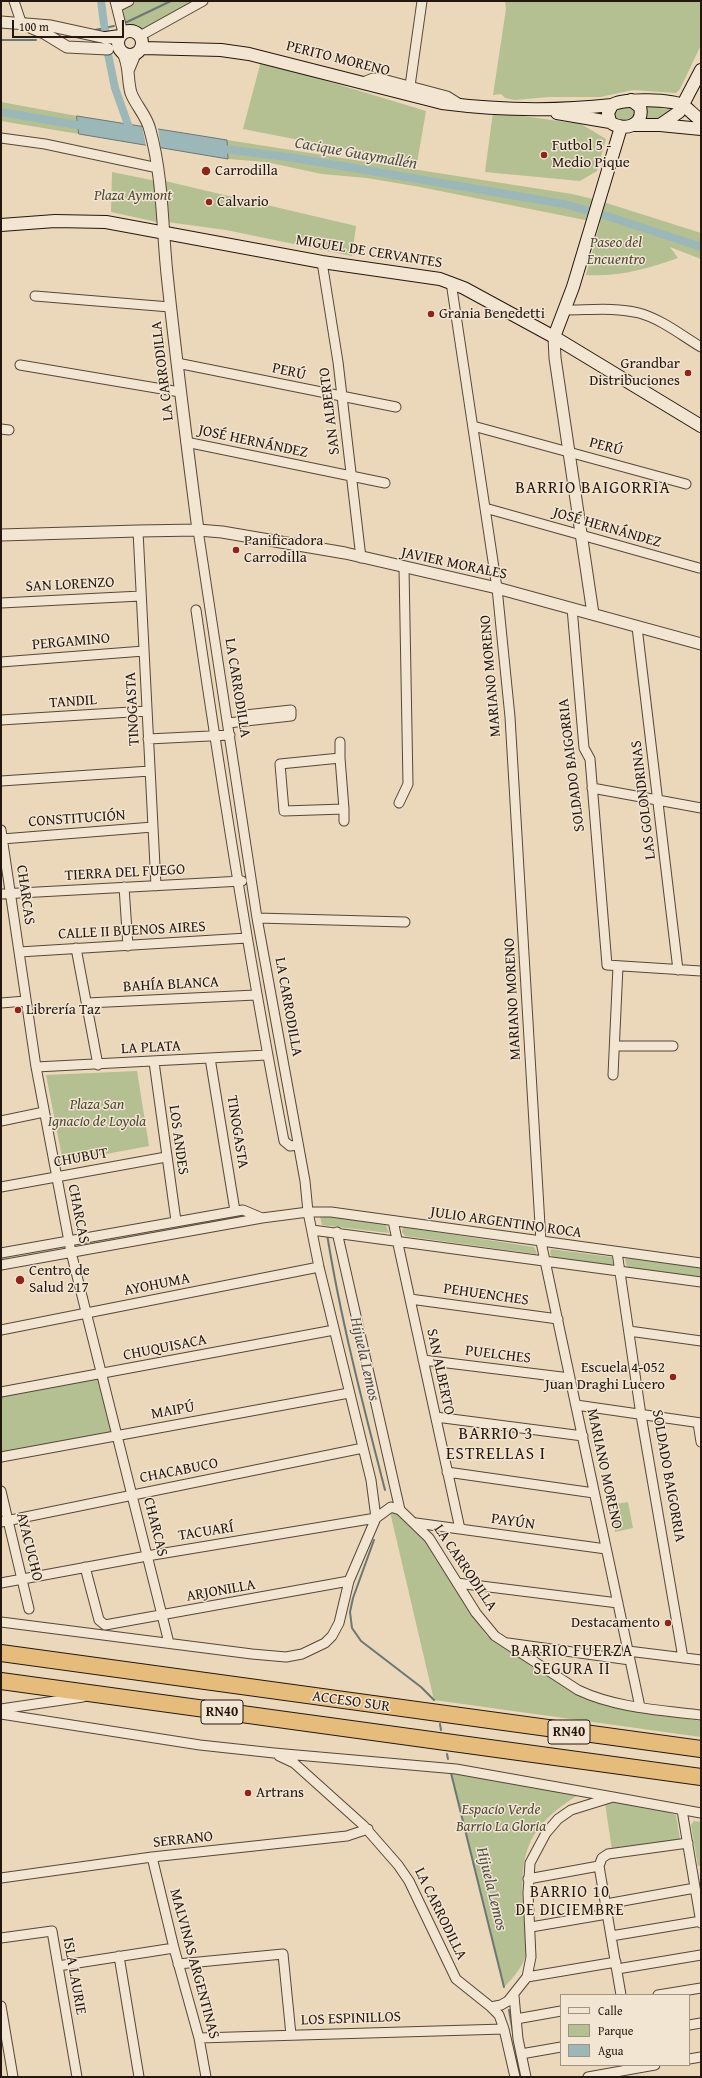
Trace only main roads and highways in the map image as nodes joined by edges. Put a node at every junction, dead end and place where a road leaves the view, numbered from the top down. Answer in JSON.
{"nodes":[{"id":1,"x":139,"y":46,"type":"junction"},
{"id":2,"x":701,"y":70,"type":"edge"},
{"id":3,"x":632,"y":100,"type":"junction"},
{"id":4,"x":612,"y":105,"type":"junction"},
{"id":5,"x":683,"y":105,"type":"junction"},
{"id":6,"x":524,"y":108,"type":"junction"},
{"id":7,"x":701,"y":120,"type":"edge"},
{"id":8,"x":615,"y":125,"type":"junction"},
{"id":9,"x":634,"y":125,"type":"junction"},
{"id":10,"x":660,"y":125,"type":"junction"},
{"id":11,"x":701,"y":129,"type":"edge"},
{"id":12,"x":1,"y":225,"type":"edge"},
{"id":13,"x":554,"y":337,"type":"junction"},
{"id":14,"x":701,"y":424,"type":"edge"},
{"id":15,"x":1,"y":1653,"type":"edge"},
{"id":16,"x":1,"y":1681,"type":"edge"},
{"id":17,"x":591,"y":1735,"type":"junction"},
{"id":18,"x":701,"y":1744,"type":"edge"},
{"id":19,"x":701,"y":1749,"type":"edge"},
{"id":20,"x":701,"y":1777,"type":"edge"}],
"edges":[{"from":1,"to":1,"type":"main road"},
{"from":1,"to":6,"type":"main road","name":"PERITO MORENO"},
{"from":2,"to":5,"type":"main road"},
{"from":3,"to":4,"type":"main road"},
{"from":3,"to":5,"type":"main road"},
{"from":3,"to":9,"type":"main road"},
{"from":4,"to":6,"type":"main road","name":"PERITO MORENO"},
{"from":4,"to":8,"type":"main road"},
{"from":5,"to":7,"type":"main road"},
{"from":5,"to":10,"type":"main road"},
{"from":6,"to":8,"type":"main road","name":"PERITO MORENO"},
{"from":8,"to":9,"type":"main road"},
{"from":8,"to":13,"type":"main road"},
{"from":9,"to":10,"type":"main road"},
{"from":10,"to":11,"type":"main road"},
{"from":12,"to":13,"type":"main road","name":"MIGUEL DE CERVANTES"},
{"from":13,"to":14,"type":"main road","name":"MIGUEL DE CERVANTES"},
{"from":15,"to":17,"type":"highway","name":"ACCESO SUR","number":"RN40"},
{"from":16,"to":20,"type":"highway","name":"ACCESO SUR","number":"RN40"},
{"from":17,"to":18,"type":"highway"},
{"from":17,"to":19,"type":"highway","name":"ACCESO SUR","number":"RN40"}]}
